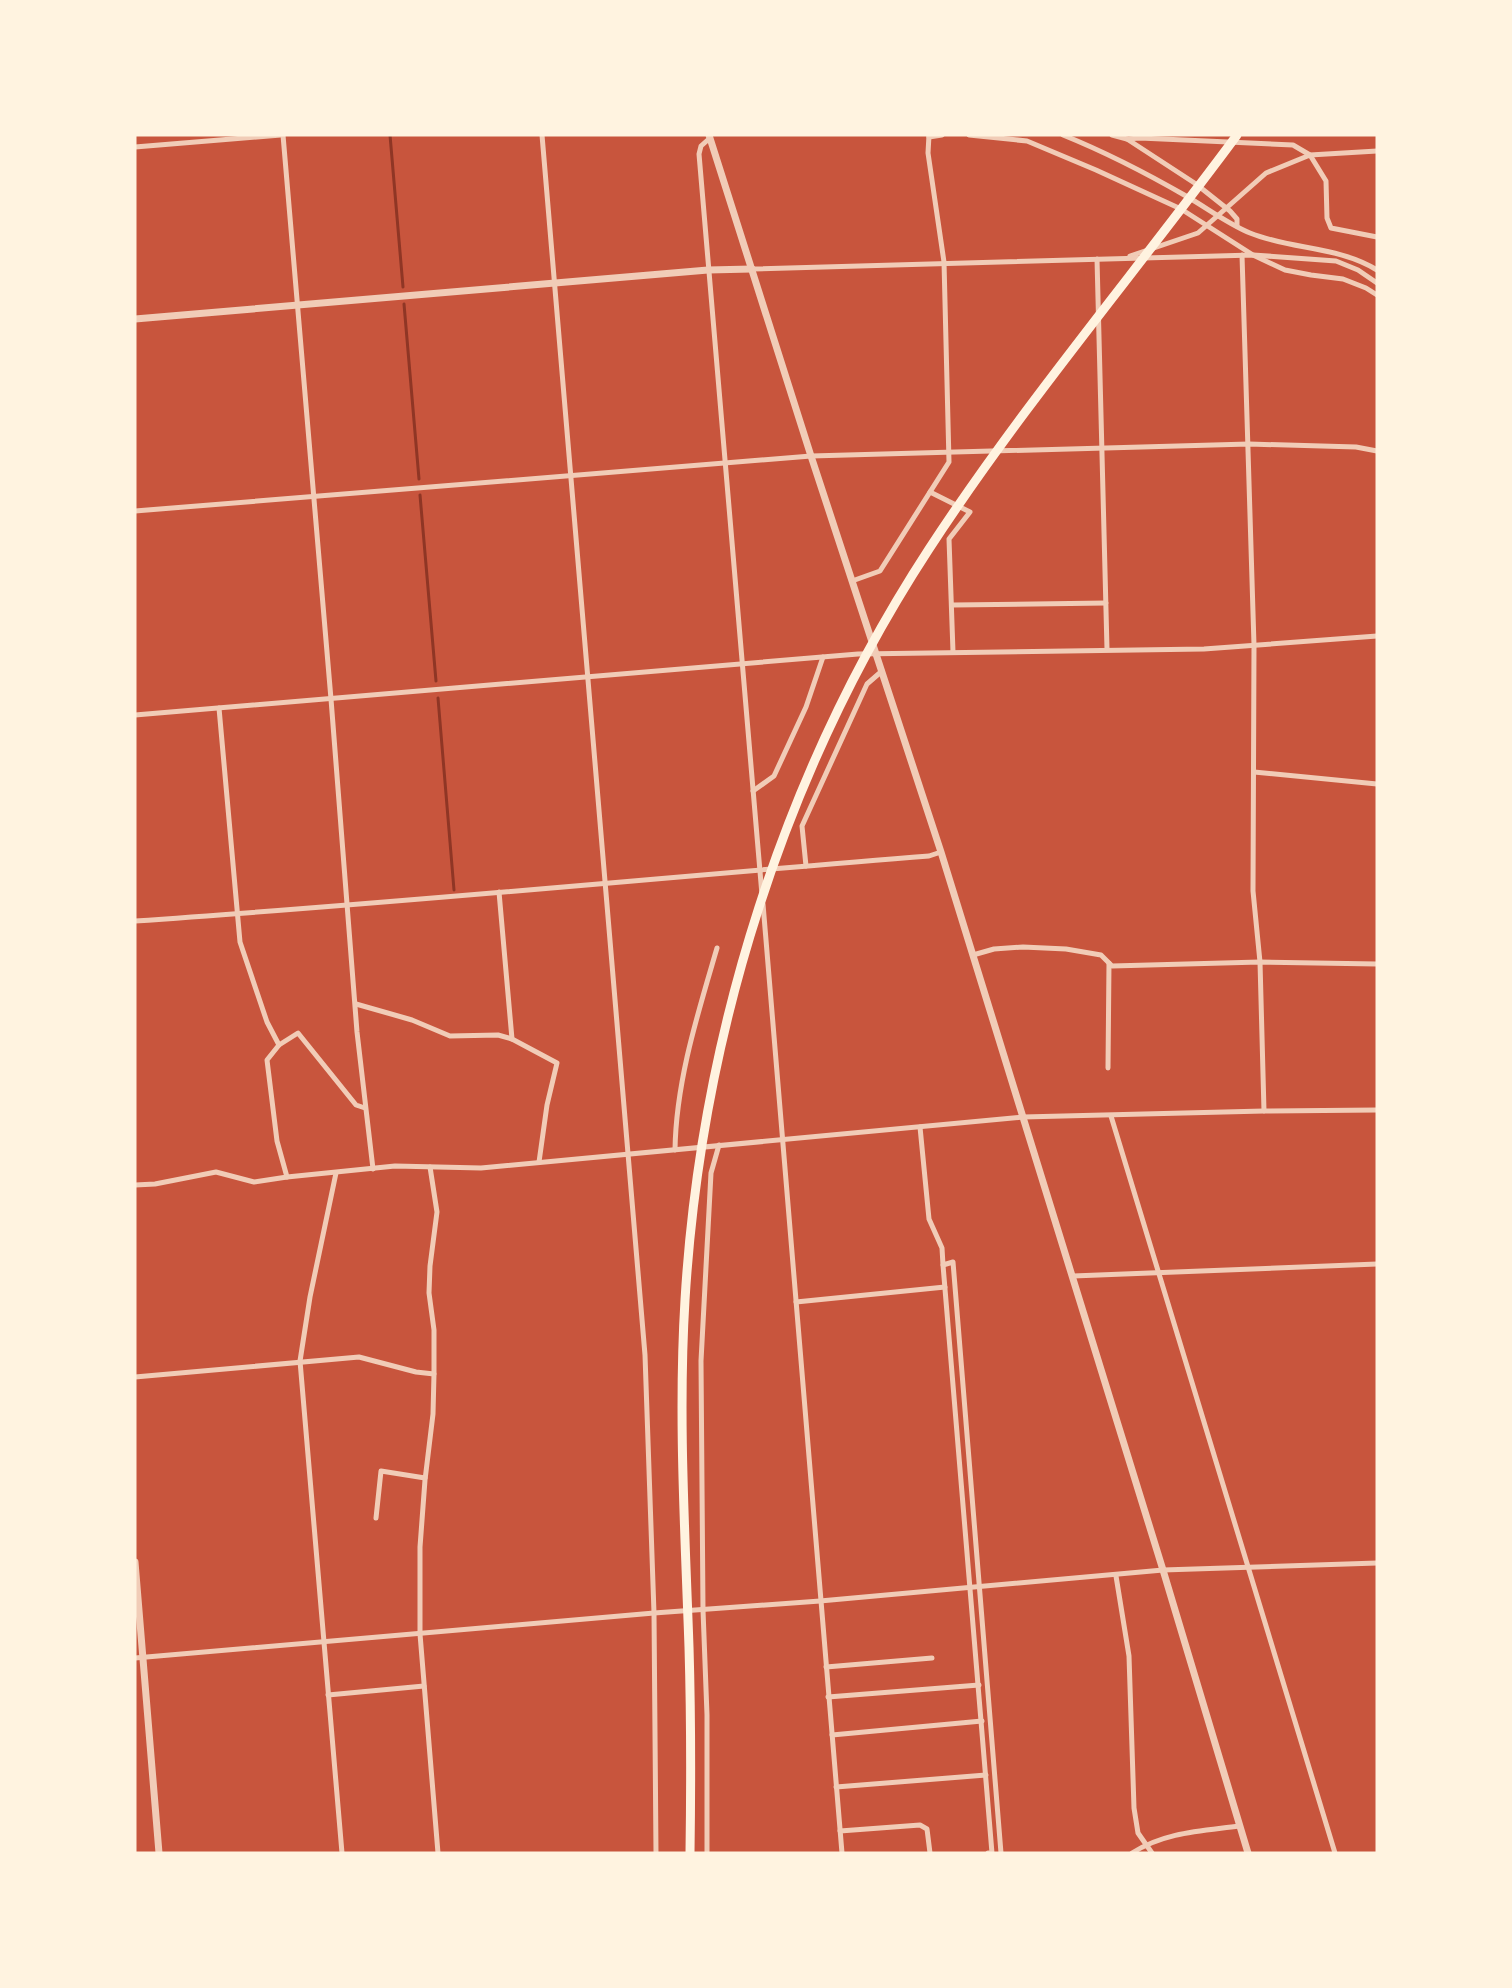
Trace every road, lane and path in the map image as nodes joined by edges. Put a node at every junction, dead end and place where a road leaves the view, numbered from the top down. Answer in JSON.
{"nodes":[{"id":1,"x":282,"y":135,"type":"edge"},
{"id":2,"x":542,"y":135,"type":"edge"},
{"id":3,"x":942,"y":135,"type":"edge"},
{"id":4,"x":969,"y":135,"type":"edge"},
{"id":5,"x":1063,"y":135,"type":"edge"},
{"id":6,"x":1112,"y":135,"type":"edge"},
{"id":7,"x":1237,"y":135,"type":"edge"},
{"id":8,"x":929,"y":136,"type":"edge"},
{"id":9,"x":1140,"y":136,"type":"edge"},
{"id":10,"x":709,"y":137,"type":"edge"},
{"id":11,"x":1127,"y":139,"type":"junction"},
{"id":12,"x":135,"y":147,"type":"edge"},
{"id":13,"x":1377,"y":151,"type":"edge"},
{"id":14,"x":1310,"y":155,"type":"junction"},
{"id":15,"x":1237,"y":226,"type":"junction"},
{"id":16,"x":1375,"y":236,"type":"edge"},
{"id":17,"x":1377,"y":244,"type":"edge"},
{"id":18,"x":1338,"y":253,"type":"junction"},
{"id":19,"x":1242,"y":255,"type":"junction"},
{"id":20,"x":1253,"y":255,"type":"junction"},
{"id":21,"x":1097,"y":258,"type":"junction"},
{"id":22,"x":1123,"y":258,"type":"junction"},
{"id":23,"x":1336,"y":261,"type":"junction"},
{"id":24,"x":944,"y":262,"type":"junction"},
{"id":25,"x":752,"y":268,"type":"junction"},
{"id":26,"x":708,"y":270,"type":"junction"},
{"id":27,"x":1377,"y":270,"type":"edge"},
{"id":28,"x":555,"y":283,"type":"junction"},
{"id":29,"x":1377,"y":283,"type":"edge"},
{"id":30,"x":1377,"y":295,"type":"edge"},
{"id":31,"x":296,"y":304,"type":"junction"},
{"id":32,"x":135,"y":319,"type":"edge"},
{"id":33,"x":1249,"y":444,"type":"junction"},
{"id":34,"x":1101,"y":447,"type":"junction"},
{"id":35,"x":1377,"y":451,"type":"edge"},
{"id":36,"x":948,"y":452,"type":"junction"},
{"id":37,"x":811,"y":456,"type":"junction"},
{"id":38,"x":725,"y":463,"type":"junction"},
{"id":39,"x":570,"y":475,"type":"junction"},
{"id":40,"x":930,"y":492,"type":"junction"},
{"id":41,"x":313,"y":495,"type":"junction"},
{"id":42,"x":135,"y":512,"type":"edge"},
{"id":43,"x":852,"y":581,"type":"junction"},
{"id":44,"x":1106,"y":603,"type":"junction"},
{"id":45,"x":953,"y":605,"type":"junction"},
{"id":46,"x":1377,"y":636,"type":"edge"},
{"id":47,"x":1254,"y":645,"type":"junction"},
{"id":48,"x":1107,"y":650,"type":"junction"},
{"id":49,"x":953,"y":652,"type":"junction"},
{"id":50,"x":876,"y":653,"type":"junction"},
{"id":51,"x":823,"y":657,"type":"junction"},
{"id":52,"x":743,"y":663,"type":"junction"},
{"id":53,"x":882,"y":671,"type":"junction"},
{"id":54,"x":588,"y":676,"type":"junction"},
{"id":55,"x":331,"y":699,"type":"junction"},
{"id":56,"x":219,"y":708,"type":"junction"},
{"id":57,"x":135,"y":715,"type":"edge"},
{"id":58,"x":1254,"y":772,"type":"junction"},
{"id":59,"x":1377,"y":784,"type":"edge"},
{"id":60,"x":753,"y":791,"type":"junction"},
{"id":61,"x":941,"y":852,"type":"junction"},
{"id":62,"x":806,"y":866,"type":"junction"},
{"id":63,"x":760,"y":869,"type":"junction"},
{"id":64,"x":604,"y":882,"type":"junction"},
{"id":65,"x":499,"y":892,"type":"junction"},
{"id":66,"x":348,"y":907,"type":"junction"},
{"id":67,"x":237,"y":914,"type":"junction"},
{"id":68,"x":135,"y":921,"type":"edge"},
{"id":69,"x":717,"y":948,"type":"dead end"},
{"id":70,"x":973,"y":955,"type":"junction"},
{"id":71,"x":1260,"y":962,"type":"junction"},
{"id":72,"x":1109,"y":963,"type":"junction"},
{"id":73,"x":1377,"y":964,"type":"edge"},
{"id":74,"x":356,"y":1004,"type":"junction"},
{"id":75,"x":512,"y":1039,"type":"junction"},
{"id":76,"x":279,"y":1045,"type":"junction"},
{"id":77,"x":1108,"y":1068,"type":"dead end"},
{"id":78,"x":365,"y":1108,"type":"junction"},
{"id":79,"x":1377,"y":1110,"type":"edge"},
{"id":80,"x":1264,"y":1111,"type":"junction"},
{"id":81,"x":1111,"y":1116,"type":"junction"},
{"id":82,"x":1023,"y":1117,"type":"junction"},
{"id":83,"x":920,"y":1127,"type":"junction"},
{"id":84,"x":782,"y":1140,"type":"junction"},
{"id":85,"x":719,"y":1145,"type":"junction"},
{"id":86,"x":675,"y":1150,"type":"junction"},
{"id":87,"x":627,"y":1155,"type":"junction"},
{"id":88,"x":539,"y":1162,"type":"junction"},
{"id":89,"x":430,"y":1167,"type":"junction"},
{"id":90,"x":373,"y":1169,"type":"junction"},
{"id":91,"x":336,"y":1173,"type":"junction"},
{"id":92,"x":287,"y":1177,"type":"junction"},
{"id":93,"x":135,"y":1185,"type":"edge"},
{"id":94,"x":1377,"y":1264,"type":"edge"},
{"id":95,"x":943,"y":1265,"type":"junction"},
{"id":96,"x":1160,"y":1272,"type":"junction"},
{"id":97,"x":1073,"y":1276,"type":"junction"},
{"id":98,"x":945,"y":1287,"type":"junction"},
{"id":99,"x":796,"y":1302,"type":"junction"},
{"id":100,"x":300,"y":1361,"type":"junction"},
{"id":101,"x":434,"y":1374,"type":"junction"},
{"id":102,"x":135,"y":1377,"type":"edge"},
{"id":103,"x":425,"y":1478,"type":"junction"},
{"id":104,"x":376,"y":1518,"type":"dead end"},
{"id":105,"x":135,"y":1562,"type":"edge"},
{"id":106,"x":1377,"y":1563,"type":"edge"},
{"id":107,"x":1248,"y":1566,"type":"junction"},
{"id":108,"x":1163,"y":1570,"type":"junction"},
{"id":109,"x":1116,"y":1576,"type":"junction"},
{"id":110,"x":980,"y":1587,"type":"junction"},
{"id":111,"x":970,"y":1588,"type":"junction"},
{"id":112,"x":820,"y":1601,"type":"junction"},
{"id":113,"x":703,"y":1610,"type":"junction"},
{"id":114,"x":654,"y":1613,"type":"junction"},
{"id":115,"x":420,"y":1634,"type":"junction"},
{"id":116,"x":324,"y":1642,"type":"junction"},
{"id":117,"x":139,"y":1658,"type":"edge"},
{"id":118,"x":932,"y":1658,"type":"dead end"},
{"id":119,"x":826,"y":1667,"type":"junction"},
{"id":120,"x":979,"y":1684,"type":"junction"},
{"id":121,"x":424,"y":1686,"type":"junction"},
{"id":122,"x":328,"y":1695,"type":"junction"},
{"id":123,"x":828,"y":1697,"type":"junction"},
{"id":124,"x":982,"y":1721,"type":"junction"},
{"id":125,"x":832,"y":1735,"type":"junction"},
{"id":126,"x":986,"y":1775,"type":"junction"},
{"id":127,"x":836,"y":1786,"type":"junction"},
{"id":128,"x":1239,"y":1826,"type":"junction"},
{"id":129,"x":840,"y":1830,"type":"junction"},
{"id":130,"x":1145,"y":1845,"type":"junction"},
{"id":131,"x":159,"y":1853,"type":"edge"},
{"id":132,"x":342,"y":1853,"type":"edge"},
{"id":133,"x":438,"y":1853,"type":"edge"},
{"id":134,"x":656,"y":1853,"type":"edge"},
{"id":135,"x":690,"y":1853,"type":"edge"},
{"id":136,"x":707,"y":1853,"type":"edge"},
{"id":137,"x":842,"y":1853,"type":"edge"},
{"id":138,"x":930,"y":1853,"type":"edge"},
{"id":139,"x":988,"y":1853,"type":"edge"},
{"id":140,"x":1001,"y":1853,"type":"edge"},
{"id":141,"x":1132,"y":1853,"type":"edge"},
{"id":142,"x":1152,"y":1853,"type":"edge"},
{"id":143,"x":1248,"y":1853,"type":"edge"},
{"id":144,"x":1335,"y":1853,"type":"edge"}],
"edges":[{"from":1,"to":12,"type":"street"},
{"from":1,"to":31,"type":"street"},
{"from":2,"to":28,"type":"street"},
{"from":3,"to":8,"type":"street"},
{"from":4,"to":20,"type":"street"},
{"from":5,"to":15,"type":"street"},
{"from":6,"to":11,"type":"street"},
{"from":7,"to":135,"type":"highway"},
{"from":8,"to":24,"type":"street"},
{"from":9,"to":11,"type":"street"},
{"from":9,"to":14,"type":"street"},
{"from":10,"to":25,"type":"street"},
{"from":10,"to":26,"type":"street"},
{"from":11,"to":15,"type":"street"},
{"from":13,"to":14,"type":"street"},
{"from":14,"to":16,"type":"street"},
{"from":14,"to":22,"type":"street"},
{"from":15,"to":18,"type":"street"},
{"from":16,"to":17,"type":"street"},
{"from":18,"to":23,"type":"street"},
{"from":18,"to":27,"type":"street"},
{"from":19,"to":20,"type":"street"},
{"from":19,"to":22,"type":"street"},
{"from":19,"to":33,"type":"street"},
{"from":20,"to":23,"type":"street"},
{"from":20,"to":30,"type":"street"},
{"from":21,"to":22,"type":"street"},
{"from":21,"to":24,"type":"street"},
{"from":21,"to":34,"type":"street"},
{"from":23,"to":29,"type":"street"},
{"from":24,"to":25,"type":"street"},
{"from":24,"to":36,"type":"street"},
{"from":25,"to":26,"type":"street"},
{"from":25,"to":37,"type":"street"},
{"from":26,"to":28,"type":"street"},
{"from":26,"to":38,"type":"street"},
{"from":28,"to":31,"type":"street"},
{"from":28,"to":39,"type":"street"},
{"from":31,"to":32,"type":"street"},
{"from":31,"to":41,"type":"street"},
{"from":33,"to":34,"type":"street"},
{"from":33,"to":35,"type":"street"},
{"from":33,"to":47,"type":"street"},
{"from":34,"to":36,"type":"street"},
{"from":34,"to":44,"type":"street"},
{"from":36,"to":37,"type":"street"},
{"from":36,"to":40,"type":"street"},
{"from":37,"to":38,"type":"street"},
{"from":37,"to":43,"type":"street"},
{"from":38,"to":39,"type":"street"},
{"from":38,"to":52,"type":"street"},
{"from":39,"to":41,"type":"street"},
{"from":39,"to":54,"type":"street"},
{"from":40,"to":43,"type":"street"},
{"from":40,"to":45,"type":"street"},
{"from":41,"to":42,"type":"street"},
{"from":41,"to":55,"type":"street"},
{"from":43,"to":50,"type":"street"},
{"from":44,"to":45,"type":"street"},
{"from":44,"to":48,"type":"street"},
{"from":45,"to":49,"type":"street"},
{"from":46,"to":47,"type":"street"},
{"from":47,"to":48,"type":"street"},
{"from":47,"to":58,"type":"street"},
{"from":48,"to":49,"type":"street"},
{"from":49,"to":50,"type":"street"},
{"from":50,"to":51,"type":"street"},
{"from":50,"to":53,"type":"street"},
{"from":51,"to":52,"type":"street"},
{"from":51,"to":60,"type":"street"},
{"from":52,"to":54,"type":"street"},
{"from":52,"to":60,"type":"street"},
{"from":53,"to":61,"type":"street"},
{"from":53,"to":62,"type":"street"},
{"from":54,"to":55,"type":"street"},
{"from":54,"to":64,"type":"street"},
{"from":55,"to":56,"type":"street"},
{"from":55,"to":66,"type":"street"},
{"from":56,"to":57,"type":"street"},
{"from":56,"to":67,"type":"street"},
{"from":58,"to":59,"type":"street"},
{"from":58,"to":71,"type":"street"},
{"from":60,"to":63,"type":"street"},
{"from":61,"to":62,"type":"street"},
{"from":61,"to":70,"type":"street"},
{"from":62,"to":63,"type":"street"},
{"from":63,"to":64,"type":"street"},
{"from":63,"to":84,"type":"street"},
{"from":64,"to":65,"type":"street"},
{"from":64,"to":87,"type":"street"},
{"from":65,"to":66,"type":"street"},
{"from":65,"to":75,"type":"street"},
{"from":66,"to":67,"type":"street"},
{"from":66,"to":74,"type":"street"},
{"from":67,"to":68,"type":"street"},
{"from":67,"to":76,"type":"street"},
{"from":69,"to":86,"type":"street"},
{"from":70,"to":72,"type":"street"},
{"from":70,"to":82,"type":"street"},
{"from":71,"to":72,"type":"street"},
{"from":71,"to":73,"type":"street"},
{"from":71,"to":80,"type":"street"},
{"from":72,"to":77,"type":"street"},
{"from":74,"to":75,"type":"street"},
{"from":74,"to":78,"type":"street"},
{"from":75,"to":88,"type":"street"},
{"from":76,"to":78,"type":"street"},
{"from":76,"to":92,"type":"street"},
{"from":78,"to":90,"type":"street"},
{"from":79,"to":80,"type":"street"},
{"from":80,"to":81,"type":"street"},
{"from":81,"to":82,"type":"street"},
{"from":81,"to":96,"type":"street"},
{"from":82,"to":83,"type":"street"},
{"from":82,"to":97,"type":"street"},
{"from":83,"to":84,"type":"street"},
{"from":83,"to":95,"type":"street"},
{"from":84,"to":85,"type":"street"},
{"from":84,"to":99,"type":"street"},
{"from":85,"to":86,"type":"street"},
{"from":85,"to":113,"type":"street"},
{"from":86,"to":87,"type":"street"},
{"from":87,"to":88,"type":"street"},
{"from":87,"to":114,"type":"street"},
{"from":88,"to":89,"type":"street"},
{"from":89,"to":90,"type":"street"},
{"from":89,"to":101,"type":"street"},
{"from":90,"to":91,"type":"street"},
{"from":91,"to":92,"type":"street"},
{"from":91,"to":100,"type":"street"},
{"from":92,"to":93,"type":"street"},
{"from":94,"to":96,"type":"street"},
{"from":95,"to":98,"type":"street"},
{"from":95,"to":110,"type":"street"},
{"from":96,"to":97,"type":"street"},
{"from":96,"to":107,"type":"street"},
{"from":97,"to":108,"type":"street"},
{"from":98,"to":99,"type":"street"},
{"from":98,"to":111,"type":"street"},
{"from":99,"to":112,"type":"street"},
{"from":100,"to":101,"type":"street"},
{"from":100,"to":102,"type":"street"},
{"from":100,"to":116,"type":"street"},
{"from":101,"to":103,"type":"street"},
{"from":103,"to":104,"type":"street"},
{"from":103,"to":115,"type":"street"},
{"from":105,"to":117,"type":"street"},
{"from":106,"to":107,"type":"street"},
{"from":107,"to":108,"type":"street"},
{"from":107,"to":144,"type":"street"},
{"from":108,"to":109,"type":"street"},
{"from":108,"to":128,"type":"street"},
{"from":109,"to":110,"type":"street"},
{"from":109,"to":130,"type":"street"},
{"from":110,"to":111,"type":"street"},
{"from":110,"to":140,"type":"street"},
{"from":111,"to":112,"type":"street"},
{"from":111,"to":120,"type":"street"},
{"from":112,"to":113,"type":"street"},
{"from":112,"to":119,"type":"street"},
{"from":113,"to":114,"type":"street"},
{"from":113,"to":136,"type":"street"},
{"from":114,"to":115,"type":"street"},
{"from":114,"to":134,"type":"street"},
{"from":115,"to":116,"type":"street"},
{"from":115,"to":121,"type":"street"},
{"from":116,"to":117,"type":"street"},
{"from":116,"to":122,"type":"street"},
{"from":117,"to":131,"type":"street"},
{"from":118,"to":119,"type":"street"},
{"from":119,"to":123,"type":"street"},
{"from":120,"to":123,"type":"street"},
{"from":120,"to":124,"type":"street"},
{"from":121,"to":122,"type":"street"},
{"from":121,"to":133,"type":"street"},
{"from":122,"to":132,"type":"street"},
{"from":123,"to":125,"type":"street"},
{"from":124,"to":125,"type":"street"},
{"from":124,"to":126,"type":"street"},
{"from":125,"to":127,"type":"street"},
{"from":126,"to":127,"type":"street"},
{"from":126,"to":139,"type":"street"},
{"from":127,"to":129,"type":"street"},
{"from":128,"to":130,"type":"street"},
{"from":128,"to":143,"type":"street"},
{"from":129,"to":137,"type":"street"},
{"from":129,"to":138,"type":"street"},
{"from":130,"to":141,"type":"street"},
{"from":130,"to":142,"type":"street"}]}
